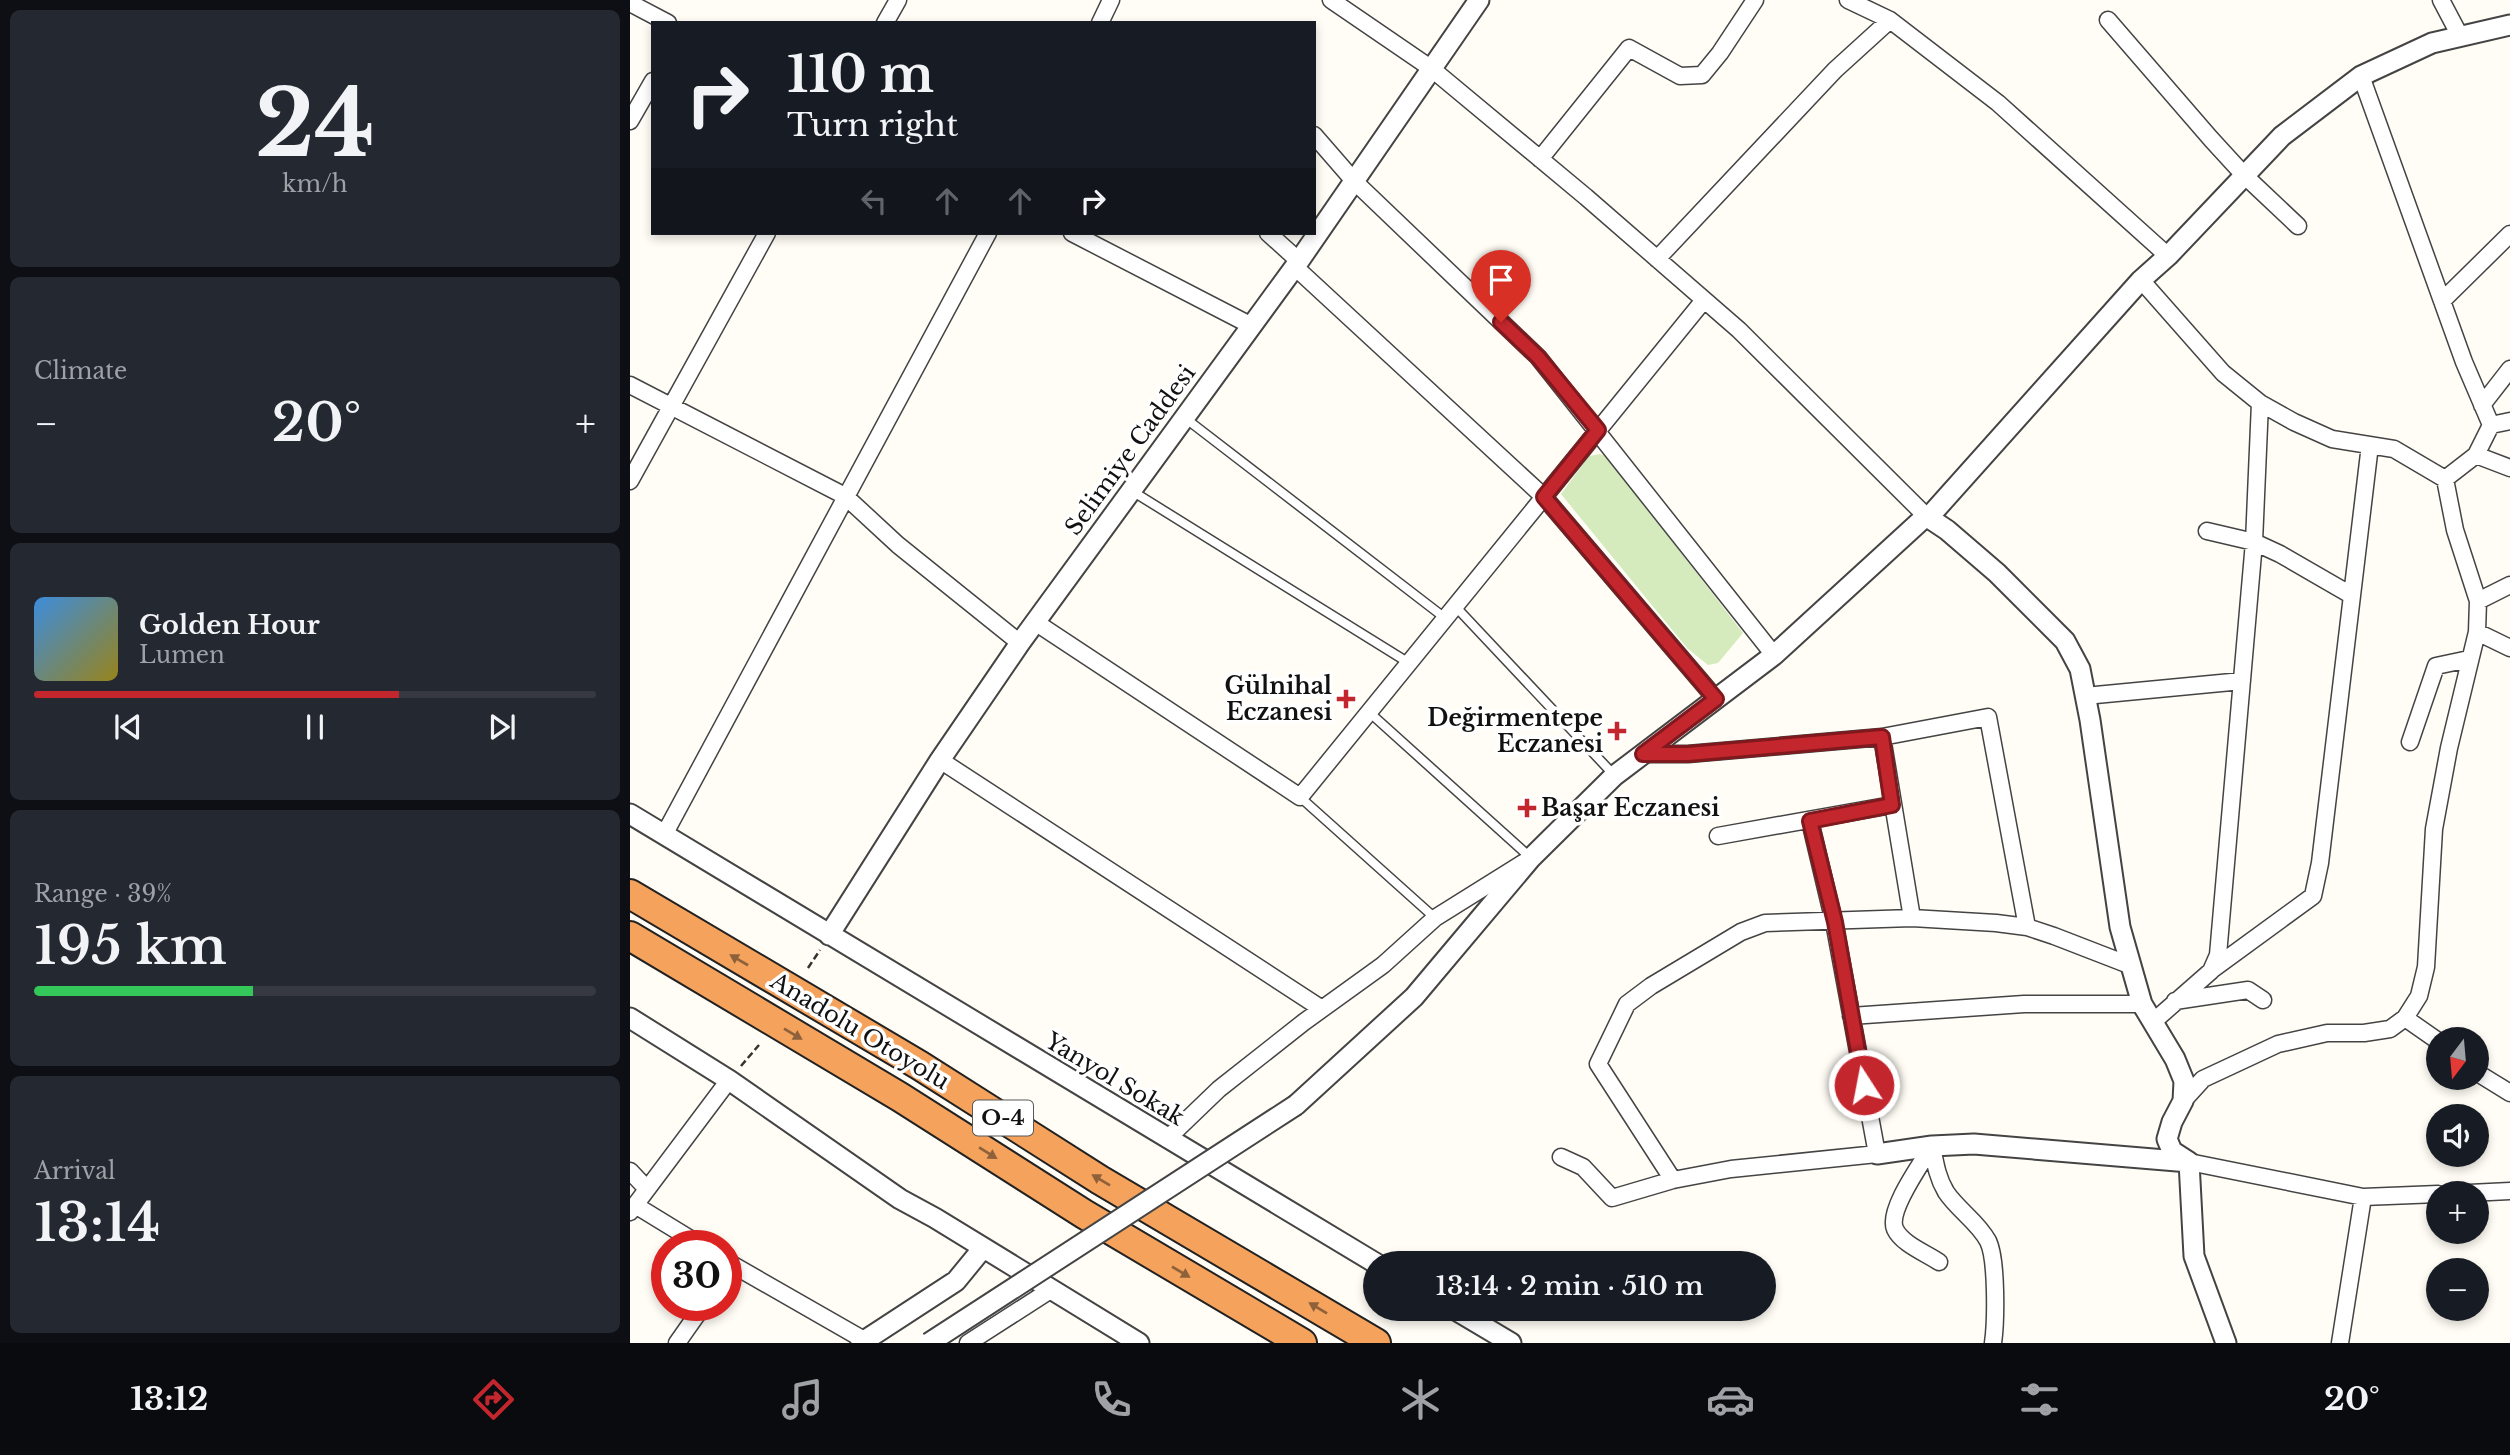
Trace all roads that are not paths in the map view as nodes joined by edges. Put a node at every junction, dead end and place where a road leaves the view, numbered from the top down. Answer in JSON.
{"nodes":[{"id":1,"x":898,"y":0,"type":"edge"},
{"id":2,"x":1111,"y":0,"type":"edge"},
{"id":3,"x":1331,"y":0,"type":"edge"},
{"id":4,"x":1479,"y":0,"type":"edge"},
{"id":5,"x":1755,"y":0,"type":"edge"},
{"id":6,"x":1848,"y":0,"type":"edge"},
{"id":7,"x":2441,"y":0,"type":"edge"},
{"id":8,"x":630,"y":3,"type":"edge"},
{"id":9,"x":1890,"y":20,"type":"junction"},
{"id":10,"x":2108,"y":20,"type":"dead end"},
{"id":11,"x":664,"y":21,"type":"edge"},
{"id":12,"x":886,"y":21,"type":"edge"},
{"id":13,"x":1101,"y":21,"type":"edge"},
{"id":14,"x":2510,"y":25,"type":"edge"},
{"id":15,"x":2460,"y":36,"type":"junction"},
{"id":16,"x":1432,"y":69,"type":"junction"},
{"id":17,"x":2361,"y":76,"type":"junction"},
{"id":18,"x":651,"y":84,"type":"edge"},
{"id":19,"x":630,"y":121,"type":"edge"},
{"id":20,"x":1316,"y":137,"type":"edge"},
{"id":21,"x":1540,"y":159,"type":"junction"},
{"id":22,"x":2244,"y":175,"type":"junction"},
{"id":23,"x":1354,"y":181,"type":"junction"},
{"id":24,"x":2298,"y":226,"type":"dead end"},
{"id":25,"x":2510,"y":234,"type":"edge"},
{"id":26,"x":766,"y":235,"type":"edge"},
{"id":27,"x":987,"y":235,"type":"edge"},
{"id":28,"x":1076,"y":235,"type":"edge"},
{"id":29,"x":1270,"y":235,"type":"edge"},
{"id":30,"x":2168,"y":256,"type":"junction"},
{"id":31,"x":1657,"y":260,"type":"junction"},
{"id":32,"x":1297,"y":264,"type":"junction"},
{"id":33,"x":2141,"y":280,"type":"junction"},
{"id":34,"x":1704,"y":300,"type":"junction"},
{"id":35,"x":2442,"y":301,"type":"junction"},
{"id":36,"x":1252,"y":326,"type":"junction"},
{"id":37,"x":2510,"y":369,"type":"edge"},
{"id":38,"x":630,"y":385,"type":"edge"},
{"id":39,"x":2260,"y":403,"type":"junction"},
{"id":40,"x":2482,"y":405,"type":"junction"},
{"id":41,"x":670,"y":406,"type":"junction"},
{"id":42,"x":1185,"y":418,"type":"junction"},
{"id":43,"x":2510,"y":421,"type":"edge"},
{"id":44,"x":2491,"y":425,"type":"junction"},
{"id":45,"x":1598,"y":430,"type":"junction"},
{"id":46,"x":2370,"y":445,"type":"junction"},
{"id":47,"x":2476,"y":455,"type":"junction"},
{"id":48,"x":2510,"y":468,"type":"edge"},
{"id":49,"x":2445,"y":478,"type":"junction"},
{"id":50,"x":630,"y":481,"type":"edge"},
{"id":51,"x":1132,"y":491,"type":"junction"},
{"id":52,"x":845,"y":496,"type":"junction"},
{"id":53,"x":1544,"y":497,"type":"junction"},
{"id":54,"x":1927,"y":517,"type":"junction"},
{"id":55,"x":2207,"y":531,"type":"dead end"},
{"id":56,"x":2254,"y":542,"type":"junction"},
{"id":57,"x":2510,"y":585,"type":"edge"},
{"id":58,"x":2351,"y":595,"type":"junction"},
{"id":59,"x":2478,"y":601,"type":"junction"},
{"id":60,"x":1450,"y":612,"type":"junction"},
{"id":61,"x":1035,"y":622,"type":"junction"},
{"id":62,"x":2477,"y":632,"type":"junction"},
{"id":63,"x":1020,"y":643,"type":"junction"},
{"id":64,"x":2510,"y":648,"type":"edge"},
{"id":65,"x":1774,"y":655,"type":"junction"},
{"id":66,"x":2469,"y":659,"type":"junction"},
{"id":67,"x":1409,"y":663,"type":"junction"},
{"id":68,"x":2242,"y":681,"type":"junction"},
{"id":69,"x":2085,"y":696,"type":"junction"},
{"id":70,"x":1716,"y":699,"type":"junction"},
{"id":71,"x":1369,"y":712,"type":"junction"},
{"id":72,"x":1882,"y":737,"type":"junction"},
{"id":73,"x":2410,"y":742,"type":"dead end"},
{"id":74,"x":1643,"y":754,"type":"junction"},
{"id":75,"x":940,"y":760,"type":"junction"},
{"id":76,"x":1614,"y":776,"type":"junction"},
{"id":77,"x":1300,"y":797,"type":"junction"},
{"id":78,"x":1892,"y":805,"type":"junction"},
{"id":79,"x":630,"y":814,"type":"edge"},
{"id":80,"x":1810,"y":821,"type":"junction"},
{"id":81,"x":664,"y":835,"type":"junction"},
{"id":82,"x":1718,"y":836,"type":"dead end"},
{"id":83,"x":1531,"y":858,"type":"junction"},
{"id":84,"x":630,"y":894,"type":"edge"},
{"id":85,"x":1435,"y":918,"type":"junction"},
{"id":86,"x":1912,"y":918,"type":"junction"},
{"id":87,"x":1835,"y":922,"type":"junction"},
{"id":88,"x":2027,"y":927,"type":"junction"},
{"id":89,"x":830,"y":935,"type":"junction"},
{"id":90,"x":630,"y":936,"type":"edge"},
{"id":91,"x":2129,"y":965,"type":"junction"},
{"id":92,"x":2211,"y":971,"type":"junction"},
{"id":93,"x":2263,"y":1000,"type":"dead end"},
{"id":94,"x":2174,"y":1001,"type":"junction"},
{"id":95,"x":2142,"y":1004,"type":"junction"},
{"id":96,"x":1322,"y":1009,"type":"junction"},
{"id":97,"x":1851,"y":1016,"type":"junction"},
{"id":98,"x":630,"y":1018,"type":"edge"},
{"id":99,"x":2405,"y":1018,"type":"junction"},
{"id":100,"x":2154,"y":1021,"type":"junction"},
{"id":101,"x":2426,"y":1033,"type":"edge"},
{"id":102,"x":729,"y":1080,"type":"junction"},
{"id":103,"x":2489,"y":1080,"type":"edge"},
{"id":104,"x":2510,"y":1093,"type":"edge"},
{"id":105,"x":2183,"y":1101,"type":"junction"},
{"id":106,"x":1167,"y":1139,"type":"junction"},
{"id":107,"x":1932,"y":1146,"type":"junction"},
{"id":108,"x":1877,"y":1154,"type":"junction"},
{"id":109,"x":1561,"y":1157,"type":"dead end"},
{"id":110,"x":2189,"y":1162,"type":"junction"},
{"id":111,"x":630,"y":1171,"type":"edge"},
{"id":112,"x":1673,"y":1180,"type":"junction"},
{"id":113,"x":647,"y":1189,"type":"junction"},
{"id":114,"x":2510,"y":1191,"type":"edge"},
{"id":115,"x":2489,"y":1192,"type":"edge"},
{"id":116,"x":2426,"y":1194,"type":"edge"},
{"id":117,"x":2363,"y":1197,"type":"junction"},
{"id":118,"x":632,"y":1208,"type":"edge"},
{"id":119,"x":673,"y":1230,"type":"edge"},
{"id":120,"x":983,"y":1248,"type":"junction"},
{"id":121,"x":1363,"y":1256,"type":"edge"},
{"id":122,"x":1939,"y":1262,"type":"dead end"},
{"id":123,"x":742,"y":1274,"type":"edge"},
{"id":124,"x":1052,"y":1290,"type":"junction"},
{"id":125,"x":692,"y":1321,"type":"edge"},
{"id":126,"x":1474,"y":1321,"type":"edge"},
{"id":127,"x":863,"y":1342,"type":"edge"},
{"id":128,"x":677,"y":1343,"type":"edge"},
{"id":129,"x":929,"y":1343,"type":"edge"},
{"id":130,"x":968,"y":1343,"type":"edge"},
{"id":131,"x":1139,"y":1343,"type":"edge"},
{"id":132,"x":1302,"y":1343,"type":"edge"},
{"id":133,"x":1376,"y":1343,"type":"edge"},
{"id":134,"x":1511,"y":1343,"type":"edge"},
{"id":135,"x":1993,"y":1343,"type":"edge"},
{"id":136,"x":2226,"y":1343,"type":"edge"},
{"id":137,"x":2340,"y":1343,"type":"edge"}],
"edges":[{"from":1,"to":12,"type":"street"},
{"from":2,"to":13,"type":"street"},
{"from":3,"to":16,"type":"street"},
{"from":4,"to":16,"type":"street","name":"Selimiye Caddesi"},
{"from":5,"to":21,"type":"street"},
{"from":6,"to":9,"type":"street"},
{"from":7,"to":15,"type":"street"},
{"from":8,"to":11,"type":"street"},
{"from":9,"to":30,"type":"street"},
{"from":9,"to":31,"type":"street"},
{"from":10,"to":22,"type":"street"},
{"from":14,"to":15,"type":"street"},
{"from":15,"to":17,"type":"street"},
{"from":16,"to":21,"type":"street"},
{"from":16,"to":23,"type":"street","name":"Selimiye Caddesi"},
{"from":17,"to":22,"type":"street"},
{"from":17,"to":35,"type":"street"},
{"from":18,"to":19,"type":"street"},
{"from":20,"to":23,"type":"street"},
{"from":21,"to":31,"type":"street"},
{"from":22,"to":24,"type":"street"},
{"from":22,"to":30,"type":"street"},
{"from":23,"to":32,"type":"street","name":"Selimiye Caddesi"},
{"from":23,"to":45,"type":"street"},
{"from":25,"to":35,"type":"street"},
{"from":26,"to":41,"type":"street"},
{"from":27,"to":52,"type":"street"},
{"from":28,"to":36,"type":"street"},
{"from":29,"to":32,"type":"street"},
{"from":30,"to":33,"type":"street"},
{"from":31,"to":34,"type":"street"},
{"from":32,"to":36,"type":"street","name":"Selimiye Caddesi"},
{"from":32,"to":53,"type":"street"},
{"from":33,"to":39,"type":"street"},
{"from":33,"to":54,"type":"street"},
{"from":34,"to":45,"type":"street"},
{"from":34,"to":54,"type":"street"},
{"from":35,"to":40,"type":"street"},
{"from":36,"to":42,"type":"street","name":"Selimiye Caddesi"},
{"from":37,"to":40,"type":"street"},
{"from":38,"to":41,"type":"street"},
{"from":39,"to":46,"type":"street"},
{"from":39,"to":56,"type":"street"},
{"from":40,"to":44,"type":"street"},
{"from":41,"to":50,"type":"street"},
{"from":41,"to":52,"type":"street"},
{"from":42,"to":51,"type":"street","name":"Selimiye Caddesi"},
{"from":42,"to":60,"type":"lane"},
{"from":43,"to":44,"type":"street"},
{"from":44,"to":47,"type":"street"},
{"from":45,"to":53,"type":"street"},
{"from":45,"to":65,"type":"street"},
{"from":46,"to":49,"type":"street"},
{"from":46,"to":58,"type":"street"},
{"from":47,"to":48,"type":"street"},
{"from":47,"to":49,"type":"street"},
{"from":49,"to":59,"type":"street"},
{"from":51,"to":61,"type":"street","name":"Selimiye Caddesi"},
{"from":51,"to":67,"type":"lane"},
{"from":52,"to":63,"type":"street"},
{"from":52,"to":81,"type":"street"},
{"from":53,"to":60,"type":"street"},
{"from":53,"to":70,"type":"street"},
{"from":54,"to":65,"type":"street"},
{"from":54,"to":69,"type":"street"},
{"from":55,"to":56,"type":"street"},
{"from":56,"to":58,"type":"street"},
{"from":56,"to":68,"type":"street"},
{"from":57,"to":59,"type":"street"},
{"from":58,"to":92,"type":"street"},
{"from":59,"to":62,"type":"street"},
{"from":60,"to":67,"type":"street"},
{"from":60,"to":76,"type":"lane"},
{"from":61,"to":63,"type":"street","name":"Selimiye Caddesi"},
{"from":61,"to":77,"type":"street"},
{"from":62,"to":64,"type":"street"},
{"from":62,"to":66,"type":"street"},
{"from":63,"to":75,"type":"street","name":"Selimiye Caddesi"},
{"from":65,"to":70,"type":"street"},
{"from":66,"to":73,"type":"street"},
{"from":66,"to":99,"type":"street"},
{"from":67,"to":71,"type":"street"},
{"from":68,"to":69,"type":"street"},
{"from":68,"to":92,"type":"street"},
{"from":69,"to":91,"type":"street"},
{"from":70,"to":74,"type":"street"},
{"from":71,"to":77,"type":"street"},
{"from":71,"to":83,"type":"lane"},
{"from":72,"to":74,"type":"street"},
{"from":72,"to":78,"type":"street"},
{"from":72,"to":88,"type":"street"},
{"from":74,"to":76,"type":"street"},
{"from":75,"to":89,"type":"street","name":"Selimiye Caddesi"},
{"from":75,"to":96,"type":"street"},
{"from":76,"to":83,"type":"street"},
{"from":77,"to":85,"type":"lane"},
{"from":78,"to":80,"type":"street"},
{"from":78,"to":86,"type":"street"},
{"from":79,"to":81,"type":"street","name":"Yanyol Sokak"},
{"from":80,"to":82,"type":"street"},
{"from":80,"to":87,"type":"street"},
{"from":81,"to":89,"type":"street","name":"Yanyol Sokak"},
{"from":83,"to":85,"type":"street"},
{"from":83,"to":129,"type":"street","bridge":true},
{"from":133,"to":84,"type":"highway","name":"Anadolu Otoyolu","number":"O-4","one_way":true},
{"from":85,"to":96,"type":"street"},
{"from":86,"to":87,"type":"street"},
{"from":86,"to":88,"type":"street"},
{"from":87,"to":97,"type":"street"},
{"from":87,"to":112,"type":"street"},
{"from":88,"to":91,"type":"street"},
{"from":89,"to":106,"type":"street","name":"Yanyol Sokak"},
{"from":90,"to":132,"type":"highway","name":"Anadolu Otoyolu","number":"O-4","one_way":true},
{"from":91,"to":95,"type":"street"},
{"from":92,"to":94,"type":"street"},
{"from":93,"to":94,"type":"street"},
{"from":94,"to":100,"type":"street"},
{"from":95,"to":97,"type":"street"},
{"from":95,"to":100,"type":"street"},
{"from":96,"to":106,"type":"street"},
{"from":97,"to":108,"type":"street"},
{"from":98,"to":102,"type":"street"},
{"from":99,"to":101,"type":"street"},
{"from":99,"to":105,"type":"street"},
{"from":100,"to":105,"type":"street"},
{"from":102,"to":113,"type":"street"},
{"from":102,"to":120,"type":"street"},
{"from":103,"to":104,"type":"street"},
{"from":105,"to":110,"type":"street"},
{"from":106,"to":121,"type":"street","name":"Yanyol Sokak"},
{"from":107,"to":108,"type":"street"},
{"from":107,"to":110,"type":"street"},
{"from":107,"to":122,"type":"street"},
{"from":107,"to":135,"type":"street"},
{"from":108,"to":112,"type":"street"},
{"from":109,"to":112,"type":"street"},
{"from":110,"to":117,"type":"street"},
{"from":110,"to":136,"type":"street"},
{"from":111,"to":113,"type":"street"},
{"from":113,"to":118,"type":"street"},
{"from":114,"to":115,"type":"street"},
{"from":116,"to":117,"type":"street"},
{"from":117,"to":137,"type":"street"},
{"from":118,"to":119,"type":"street"},
{"from":120,"to":124,"type":"street"},
{"from":120,"to":127,"type":"street"},
{"from":123,"to":127,"type":"street"},
{"from":124,"to":130,"type":"street"},
{"from":124,"to":131,"type":"street"},
{"from":125,"to":128,"type":"street"},
{"from":126,"to":134,"type":"street"}]}
